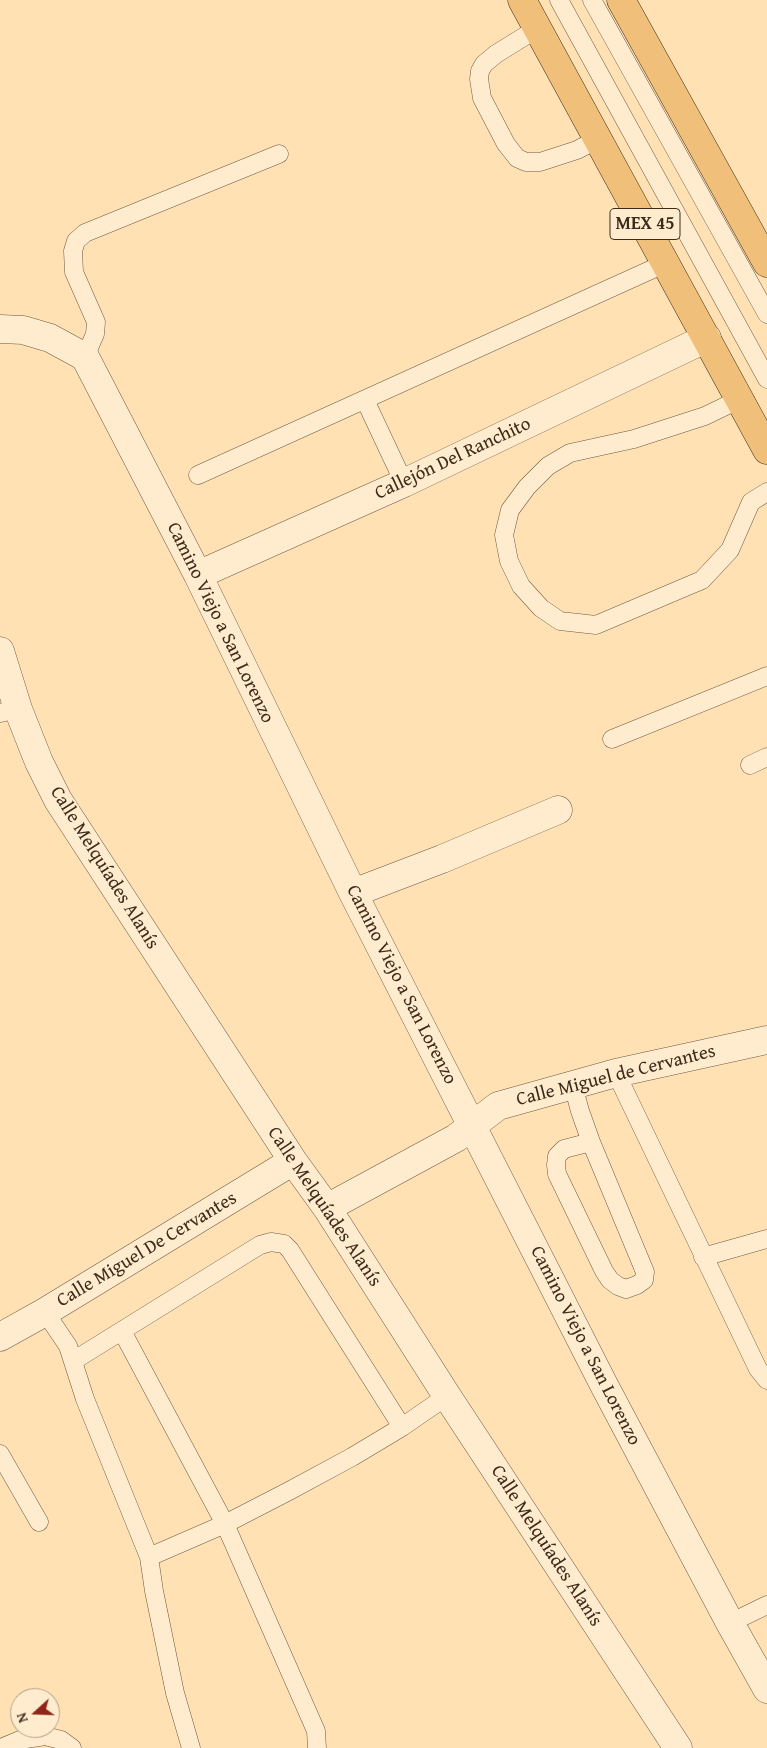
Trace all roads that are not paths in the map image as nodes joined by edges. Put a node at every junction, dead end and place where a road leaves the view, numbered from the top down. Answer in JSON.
{"nodes":[{"id":1,"x":522,"y":0,"type":"edge"},
{"id":2,"x":559,"y":0,"type":"edge"},
{"id":3,"x":592,"y":0,"type":"edge"},
{"id":4,"x":621,"y":0,"type":"edge"},
{"id":5,"x":538,"y":28,"type":"junction"},
{"id":6,"x":598,"y":139,"type":"junction"},
{"id":7,"x":279,"y":154,"type":"dead end"},
{"id":8,"x":666,"y":263,"type":"junction"},
{"id":9,"x":767,"y":263,"type":"edge"},
{"id":10,"x":767,"y":314,"type":"edge"},
{"id":11,"x":0,"y":329,"type":"edge"},
{"id":12,"x":707,"y":338,"type":"junction"},
{"id":13,"x":85,"y":357,"type":"junction"},
{"id":14,"x":767,"y":379,"type":"edge"},
{"id":15,"x":740,"y":399,"type":"junction"},
{"id":16,"x":365,"y":400,"type":"junction"},
{"id":17,"x":767,"y":450,"type":"edge"},
{"id":18,"x":198,"y":475,"type":"dead end"},
{"id":19,"x":404,"y":483,"type":"junction"},
{"id":20,"x":767,"y":492,"type":"edge"},
{"id":21,"x":198,"y":575,"type":"junction"},
{"id":22,"x":0,"y":651,"type":"edge"},
{"id":23,"x":767,"y":676,"type":"edge"},
{"id":24,"x":9,"y":711,"type":"edge"},
{"id":25,"x":612,"y":739,"type":"dead end"},
{"id":26,"x":767,"y":757,"type":"edge"},
{"id":27,"x":750,"y":765,"type":"dead end"},
{"id":28,"x":558,"y":810,"type":"dead end"},
{"id":29,"x":354,"y":893,"type":"junction"},
{"id":30,"x":767,"y":1040,"type":"edge"},
{"id":31,"x":616,"y":1073,"type":"junction"},
{"id":32,"x":573,"y":1085,"type":"junction"},
{"id":33,"x":473,"y":1127,"type":"junction"},
{"id":34,"x":591,"y":1142,"type":"junction"},
{"id":35,"x":293,"y":1162,"type":"junction"},
{"id":36,"x":327,"y":1208,"type":"junction"},
{"id":37,"x":767,"y":1239,"type":"edge"},
{"id":38,"x":703,"y":1257,"type":"junction"},
{"id":39,"x":45,"y":1312,"type":"junction"},
{"id":40,"x":122,"y":1331,"type":"junction"},
{"id":41,"x":0,"y":1337,"type":"edge"},
{"id":42,"x":73,"y":1360,"type":"junction"},
{"id":43,"x":767,"y":1380,"type":"edge"},
{"id":44,"x":447,"y":1396,"type":"junction"},
{"id":45,"x":402,"y":1426,"type":"junction"},
{"id":46,"x":0,"y":1454,"type":"edge"},
{"id":47,"x":39,"y":1522,"type":"dead end"},
{"id":48,"x":225,"y":1524,"type":"junction"},
{"id":49,"x":149,"y":1557,"type":"junction"},
{"id":50,"x":767,"y":1605,"type":"edge"},
{"id":51,"x":730,"y":1623,"type":"junction"},
{"id":52,"x":767,"y":1689,"type":"edge"},
{"id":53,"x":1,"y":1748,"type":"edge"},
{"id":54,"x":72,"y":1748,"type":"edge"},
{"id":55,"x":191,"y":1748,"type":"edge"},
{"id":56,"x":317,"y":1748,"type":"edge"},
{"id":57,"x":678,"y":1748,"type":"edge"}],
"edges":[{"from":1,"to":5,"type":"main road","number":"MEX 45"},
{"from":2,"to":14,"type":"lane"},
{"from":3,"to":10,"type":"lane"},
{"from":4,"to":9,"type":"main road"},
{"from":5,"to":6,"type":"main road","number":"MEX 45"},
{"from":5,"to":6,"type":"lane"},
{"from":6,"to":8,"type":"main road","number":"MEX 45"},
{"from":7,"to":13,"type":"lane"},
{"from":8,"to":12,"type":"main road","number":"MEX 45"},
{"from":8,"to":16,"type":"lane"},
{"from":11,"to":13,"type":"street"},
{"from":12,"to":15,"type":"main road","number":"MEX 45"},
{"from":12,"to":19,"type":"street","name":"Callejón Del Ranchito"},
{"from":13,"to":21,"type":"street","name":"Camino Viejo a San Lorenzo"},
{"from":15,"to":17,"type":"main road","number":"MEX 45"},
{"from":15,"to":20,"type":"lane"},
{"from":16,"to":18,"type":"lane"},
{"from":16,"to":19,"type":"lane"},
{"from":19,"to":21,"type":"street","name":"Callejón Del Ranchito"},
{"from":21,"to":29,"type":"street","name":"Camino Viejo a San Lorenzo"},
{"from":22,"to":24,"type":"street","name":"Calle Melquíades Alanís"},
{"from":23,"to":25,"type":"lane"},
{"from":24,"to":35,"type":"street","name":"Calle Melquíades Alanís"},
{"from":26,"to":27,"type":"lane"},
{"from":28,"to":29,"type":"street"},
{"from":29,"to":33,"type":"street","name":"Camino Viejo a San Lorenzo"},
{"from":30,"to":31,"type":"street","name":"Calle Miguel de Cervantes"},
{"from":31,"to":32,"type":"street","name":"Calle Miguel de Cervantes"},
{"from":31,"to":38,"type":"lane"},
{"from":32,"to":33,"type":"street","name":"Calle Miguel de Cervantes"},
{"from":32,"to":34,"type":"lane"},
{"from":33,"to":36,"type":"street","name":"Calle Miguel de Cervantes"},
{"from":33,"to":51,"type":"street","name":"Camino Viejo a San Lorenzo"},
{"from":34,"to":34,"type":"lane"},
{"from":35,"to":36,"type":"street","name":"Calle Melquíades Alanís"},
{"from":35,"to":39,"type":"street","name":"Calle Miguel De Cervantes"},
{"from":36,"to":44,"type":"street","name":"Calle Melquíades Alanís"},
{"from":37,"to":38,"type":"lane"},
{"from":38,"to":43,"type":"lane"},
{"from":39,"to":41,"type":"street","name":"Calle Miguel De Cervantes"},
{"from":39,"to":42,"type":"lane"},
{"from":40,"to":42,"type":"lane"},
{"from":40,"to":45,"type":"lane"},
{"from":40,"to":48,"type":"lane"},
{"from":42,"to":49,"type":"lane"},
{"from":44,"to":45,"type":"lane"},
{"from":44,"to":57,"type":"street","name":"Calle Melquíades Alanís"},
{"from":45,"to":48,"type":"lane"},
{"from":46,"to":47,"type":"lane"},
{"from":48,"to":49,"type":"lane"},
{"from":48,"to":56,"type":"lane"},
{"from":49,"to":55,"type":"lane"},
{"from":50,"to":51,"type":"lane"},
{"from":51,"to":52,"type":"street","name":"Camino Viejo a San Lorenzo"},
{"from":53,"to":54,"type":"lane"}]}
